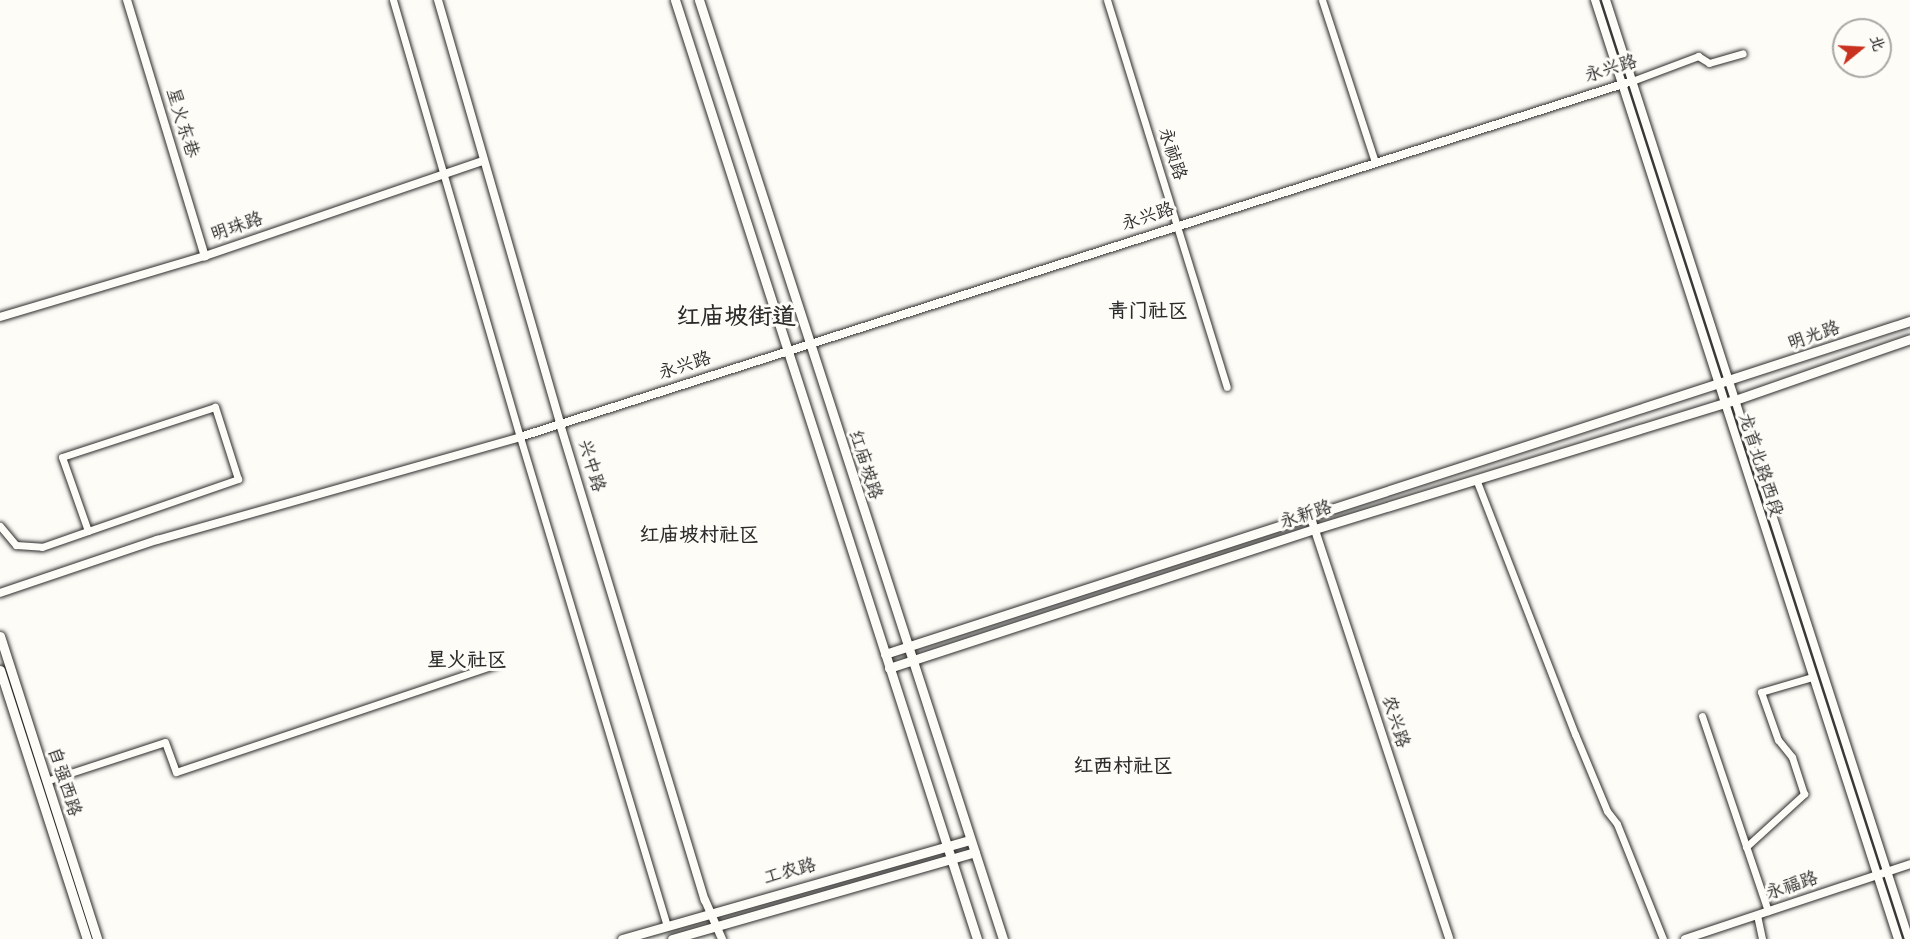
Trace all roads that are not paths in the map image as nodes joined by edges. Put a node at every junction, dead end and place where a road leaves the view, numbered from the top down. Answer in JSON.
{"nodes":[{"id":1,"x":127,"y":0,"type":"edge"},
{"id":2,"x":393,"y":0,"type":"edge"},
{"id":3,"x":438,"y":0,"type":"edge"},
{"id":4,"x":675,"y":0,"type":"edge"},
{"id":5,"x":699,"y":0,"type":"edge"},
{"id":6,"x":1107,"y":0,"type":"edge"},
{"id":7,"x":1322,"y":0,"type":"edge"},
{"id":8,"x":1595,"y":0,"type":"edge"},
{"id":9,"x":1606,"y":0,"type":"edge"},
{"id":10,"x":1743,"y":53,"type":"dead end"},
{"id":11,"x":1632,"y":81,"type":"junction"},
{"id":12,"x":1622,"y":83,"type":"junction"},
{"id":13,"x":483,"y":161,"type":"junction"},
{"id":14,"x":1375,"y":162,"type":"junction"},
{"id":15,"x":444,"y":173,"type":"junction"},
{"id":16,"x":1179,"y":225,"type":"junction"},
{"id":17,"x":205,"y":256,"type":"junction"},
{"id":18,"x":0,"y":317,"type":"edge"},
{"id":19,"x":1910,"y":321,"type":"edge"},
{"id":20,"x":1910,"y":339,"type":"edge"},
{"id":21,"x":808,"y":343,"type":"junction"},
{"id":22,"x":788,"y":350,"type":"junction"},
{"id":23,"x":1724,"y":383,"type":"junction"},
{"id":24,"x":1227,"y":387,"type":"dead end"},
{"id":25,"x":1735,"y":400,"type":"junction"},
{"id":26,"x":1722,"y":402,"type":"junction"},
{"id":27,"x":560,"y":424,"type":"junction"},
{"id":28,"x":520,"y":437,"type":"junction"},
{"id":29,"x":1476,"y":479,"type":"junction"},
{"id":30,"x":1310,"y":515,"type":"junction"},
{"id":31,"x":0,"y":526,"type":"edge"},
{"id":32,"x":1315,"y":529,"type":"junction"},
{"id":33,"x":88,"y":531,"type":"junction"},
{"id":34,"x":0,"y":593,"type":"edge"},
{"id":35,"x":0,"y":636,"type":"edge"},
{"id":36,"x":907,"y":647,"type":"junction"},
{"id":37,"x":885,"y":654,"type":"junction"},
{"id":38,"x":911,"y":662,"type":"junction"},
{"id":39,"x":494,"y":665,"type":"dead end"},
{"id":40,"x":889,"y":668,"type":"junction"},
{"id":41,"x":0,"y":670,"type":"edge"},
{"id":42,"x":1812,"y":677,"type":"junction"},
{"id":43,"x":1702,"y":716,"type":"dead end"},
{"id":44,"x":46,"y":781,"type":"junction"},
{"id":45,"x":969,"y":840,"type":"junction"},
{"id":46,"x":947,"y":844,"type":"junction"},
{"id":47,"x":1746,"y":847,"type":"junction"},
{"id":48,"x":975,"y":852,"type":"junction"},
{"id":49,"x":951,"y":858,"type":"junction"},
{"id":50,"x":1910,"y":864,"type":"edge"},
{"id":51,"x":1887,"y":871,"type":"junction"},
{"id":52,"x":1877,"y":875,"type":"junction"},
{"id":53,"x":1768,"y":911,"type":"junction"},
{"id":54,"x":710,"y":913,"type":"junction"},
{"id":55,"x":1757,"y":915,"type":"junction"},
{"id":56,"x":716,"y":925,"type":"junction"},
{"id":57,"x":667,"y":926,"type":"junction"},
{"id":58,"x":87,"y":939,"type":"edge"},
{"id":59,"x":97,"y":939,"type":"edge"},
{"id":60,"x":622,"y":939,"type":"edge"},
{"id":61,"x":672,"y":939,"type":"edge"},
{"id":62,"x":722,"y":939,"type":"edge"},
{"id":63,"x":977,"y":939,"type":"edge"},
{"id":64,"x":1004,"y":939,"type":"edge"},
{"id":65,"x":1449,"y":939,"type":"edge"},
{"id":66,"x":1663,"y":939,"type":"edge"},
{"id":67,"x":1685,"y":939,"type":"edge"},
{"id":68,"x":1762,"y":939,"type":"edge"},
{"id":69,"x":1898,"y":939,"type":"edge"},
{"id":70,"x":1909,"y":939,"type":"edge"}],
"edges":[{"from":1,"to":17,"type":"street","name":"星火东巷"},
{"from":2,"to":15,"type":"street"},
{"from":3,"to":13,"type":"street","name":"兴中路"},
{"from":4,"to":22,"type":"main road"},
{"from":5,"to":21,"type":"main road","name":"红庙坡路"},
{"from":6,"to":16,"type":"street","name":"永祯路"},
{"from":7,"to":14,"type":"street"},
{"from":8,"to":12,"type":"street","name":"龙首北路西段"},
{"from":9,"to":11,"type":"street","name":"龙首北路西段"},
{"from":10,"to":11,"type":"street","name":"永兴路"},
{"from":11,"to":12,"type":"street","name":"永兴路"},
{"from":11,"to":23,"type":"street","name":"龙首北路西段"},
{"from":12,"to":14,"type":"street","name":"永兴路"},
{"from":12,"to":23,"type":"street","name":"龙首北路西段"},
{"from":13,"to":15,"type":"street","name":"明珠路"},
{"from":13,"to":27,"type":"street","name":"兴中路"},
{"from":14,"to":16,"type":"street","name":"永兴路"},
{"from":15,"to":17,"type":"street","name":"明珠路"},
{"from":15,"to":28,"type":"street"},
{"from":16,"to":21,"type":"street","name":"永兴路"},
{"from":16,"to":24,"type":"street","name":"永祯路"},
{"from":17,"to":18,"type":"street","name":"明珠路"},
{"from":19,"to":23,"type":"main road","name":"明光路"},
{"from":20,"to":25,"type":"main road","name":"明光路"},
{"from":21,"to":22,"type":"street","name":"永兴路"},
{"from":21,"to":36,"type":"main road","name":"红庙坡路"},
{"from":22,"to":27,"type":"street","name":"永兴路"},
{"from":22,"to":37,"type":"main road"},
{"from":23,"to":25,"type":"street","name":"龙首北路西段"},
{"from":23,"to":26,"type":"street","name":"龙首北路西段"},
{"from":23,"to":30,"type":"main road","name":"永新路"},
{"from":25,"to":26,"type":"main road","name":"永新路"},
{"from":25,"to":51,"type":"street","name":"龙首北路西段"},
{"from":26,"to":29,"type":"main road","name":"永新路"},
{"from":26,"to":42,"type":"street","name":"龙首北路西段"},
{"from":27,"to":28,"type":"street","name":"永兴路"},
{"from":27,"to":54,"type":"street","name":"兴中路"},
{"from":28,"to":34,"type":"street","name":"永兴路"},
{"from":28,"to":57,"type":"street"},
{"from":29,"to":32,"type":"main road","name":"永新路"},
{"from":29,"to":66,"type":"street"},
{"from":30,"to":32,"type":"street","name":"农兴路"},
{"from":30,"to":36,"type":"main road","name":"永新路"},
{"from":31,"to":33,"type":"street"},
{"from":32,"to":38,"type":"main road","name":"永新路"},
{"from":32,"to":65,"type":"street","name":"农兴路"},
{"from":33,"to":33,"type":"street"},
{"from":35,"to":44,"type":"main road","name":"自强西路"},
{"from":36,"to":37,"type":"main road","name":"永新路"},
{"from":36,"to":38,"type":"main road","name":"红庙坡路"},
{"from":37,"to":40,"type":"main road"},
{"from":38,"to":40,"type":"main road","name":"永新路"},
{"from":38,"to":45,"type":"main road","name":"红庙坡路"},
{"from":39,"to":44,"type":"street"},
{"from":40,"to":46,"type":"main road"},
{"from":41,"to":58,"type":"main road","name":"自强西路"},
{"from":42,"to":47,"type":"street"},
{"from":42,"to":52,"type":"street","name":"龙首北路西段"},
{"from":43,"to":47,"type":"street"},
{"from":44,"to":59,"type":"main road","name":"自强西路"},
{"from":45,"to":46,"type":"main road","name":"工农路"},
{"from":45,"to":48,"type":"main road","name":"红庙坡路"},
{"from":46,"to":49,"type":"main road"},
{"from":46,"to":54,"type":"main road","name":"工农路"},
{"from":47,"to":53,"type":"street"},
{"from":48,"to":49,"type":"main road","name":"工农路"},
{"from":48,"to":64,"type":"main road","name":"红庙坡路"},
{"from":49,"to":56,"type":"main road","name":"工农路"},
{"from":49,"to":63,"type":"main road"},
{"from":50,"to":51,"type":"street","name":"永福路"},
{"from":51,"to":52,"type":"street","name":"永福路"},
{"from":51,"to":70,"type":"street","name":"龙首北路西段"},
{"from":52,"to":53,"type":"street","name":"永福路"},
{"from":52,"to":69,"type":"street","name":"龙首北路西段"},
{"from":53,"to":55,"type":"street","name":"永福路"},
{"from":54,"to":56,"type":"street","name":"兴中路"},
{"from":54,"to":57,"type":"main road","name":"工农路"},
{"from":55,"to":67,"type":"street","name":"永福路"},
{"from":55,"to":68,"type":"street"},
{"from":56,"to":61,"type":"main road","name":"工农路"},
{"from":56,"to":62,"type":"street","name":"兴中路"},
{"from":57,"to":60,"type":"main road","name":"工农路"}]}
